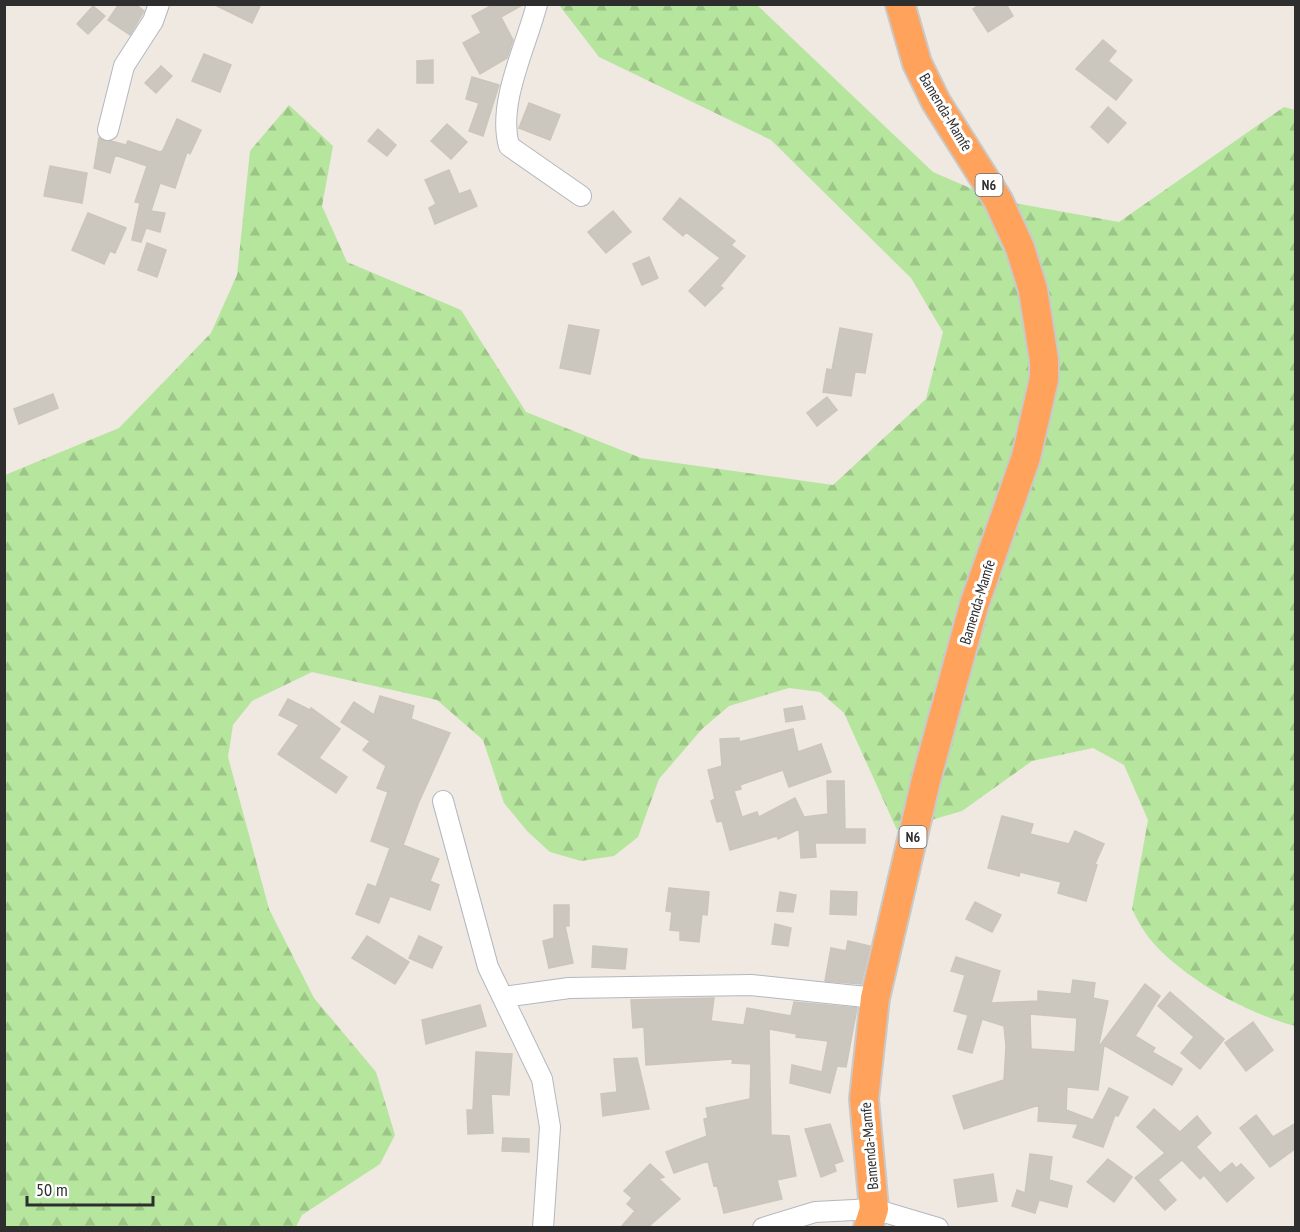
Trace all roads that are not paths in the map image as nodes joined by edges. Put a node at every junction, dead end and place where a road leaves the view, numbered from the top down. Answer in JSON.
{"nodes":[{"id":1,"x":159,"y":4,"type":"edge"},
{"id":2,"x":537,"y":4,"type":"edge"},
{"id":3,"x":900,"y":4,"type":"edge"},
{"id":4,"x":108,"y":130,"type":"dead end"},
{"id":5,"x":581,"y":196,"type":"dead end"},
{"id":6,"x":443,"y":801,"type":"dead end"},
{"id":7,"x":504,"y":997,"type":"junction"},
{"id":8,"x":875,"y":998,"type":"junction"},
{"id":9,"x":871,"y":1218,"type":"edge"},
{"id":10,"x":543,"y":1227,"type":"edge"},
{"id":11,"x":763,"y":1227,"type":"edge"},
{"id":12,"x":938,"y":1227,"type":"edge"}],
"edges":[{"from":1,"to":4,"type":"street"},
{"from":2,"to":5,"type":"street"},
{"from":3,"to":8,"type":"highway","name":"Bamenda-Mamfe","number":"N6"},
{"from":6,"to":7,"type":"street"},
{"from":7,"to":8,"type":"street"},
{"from":7,"to":10,"type":"street"},
{"from":8,"to":9,"type":"highway","name":"Bamenda-Mamfe","number":"N6"},
{"from":9,"to":11,"type":"street"},
{"from":9,"to":12,"type":"street"}]}
